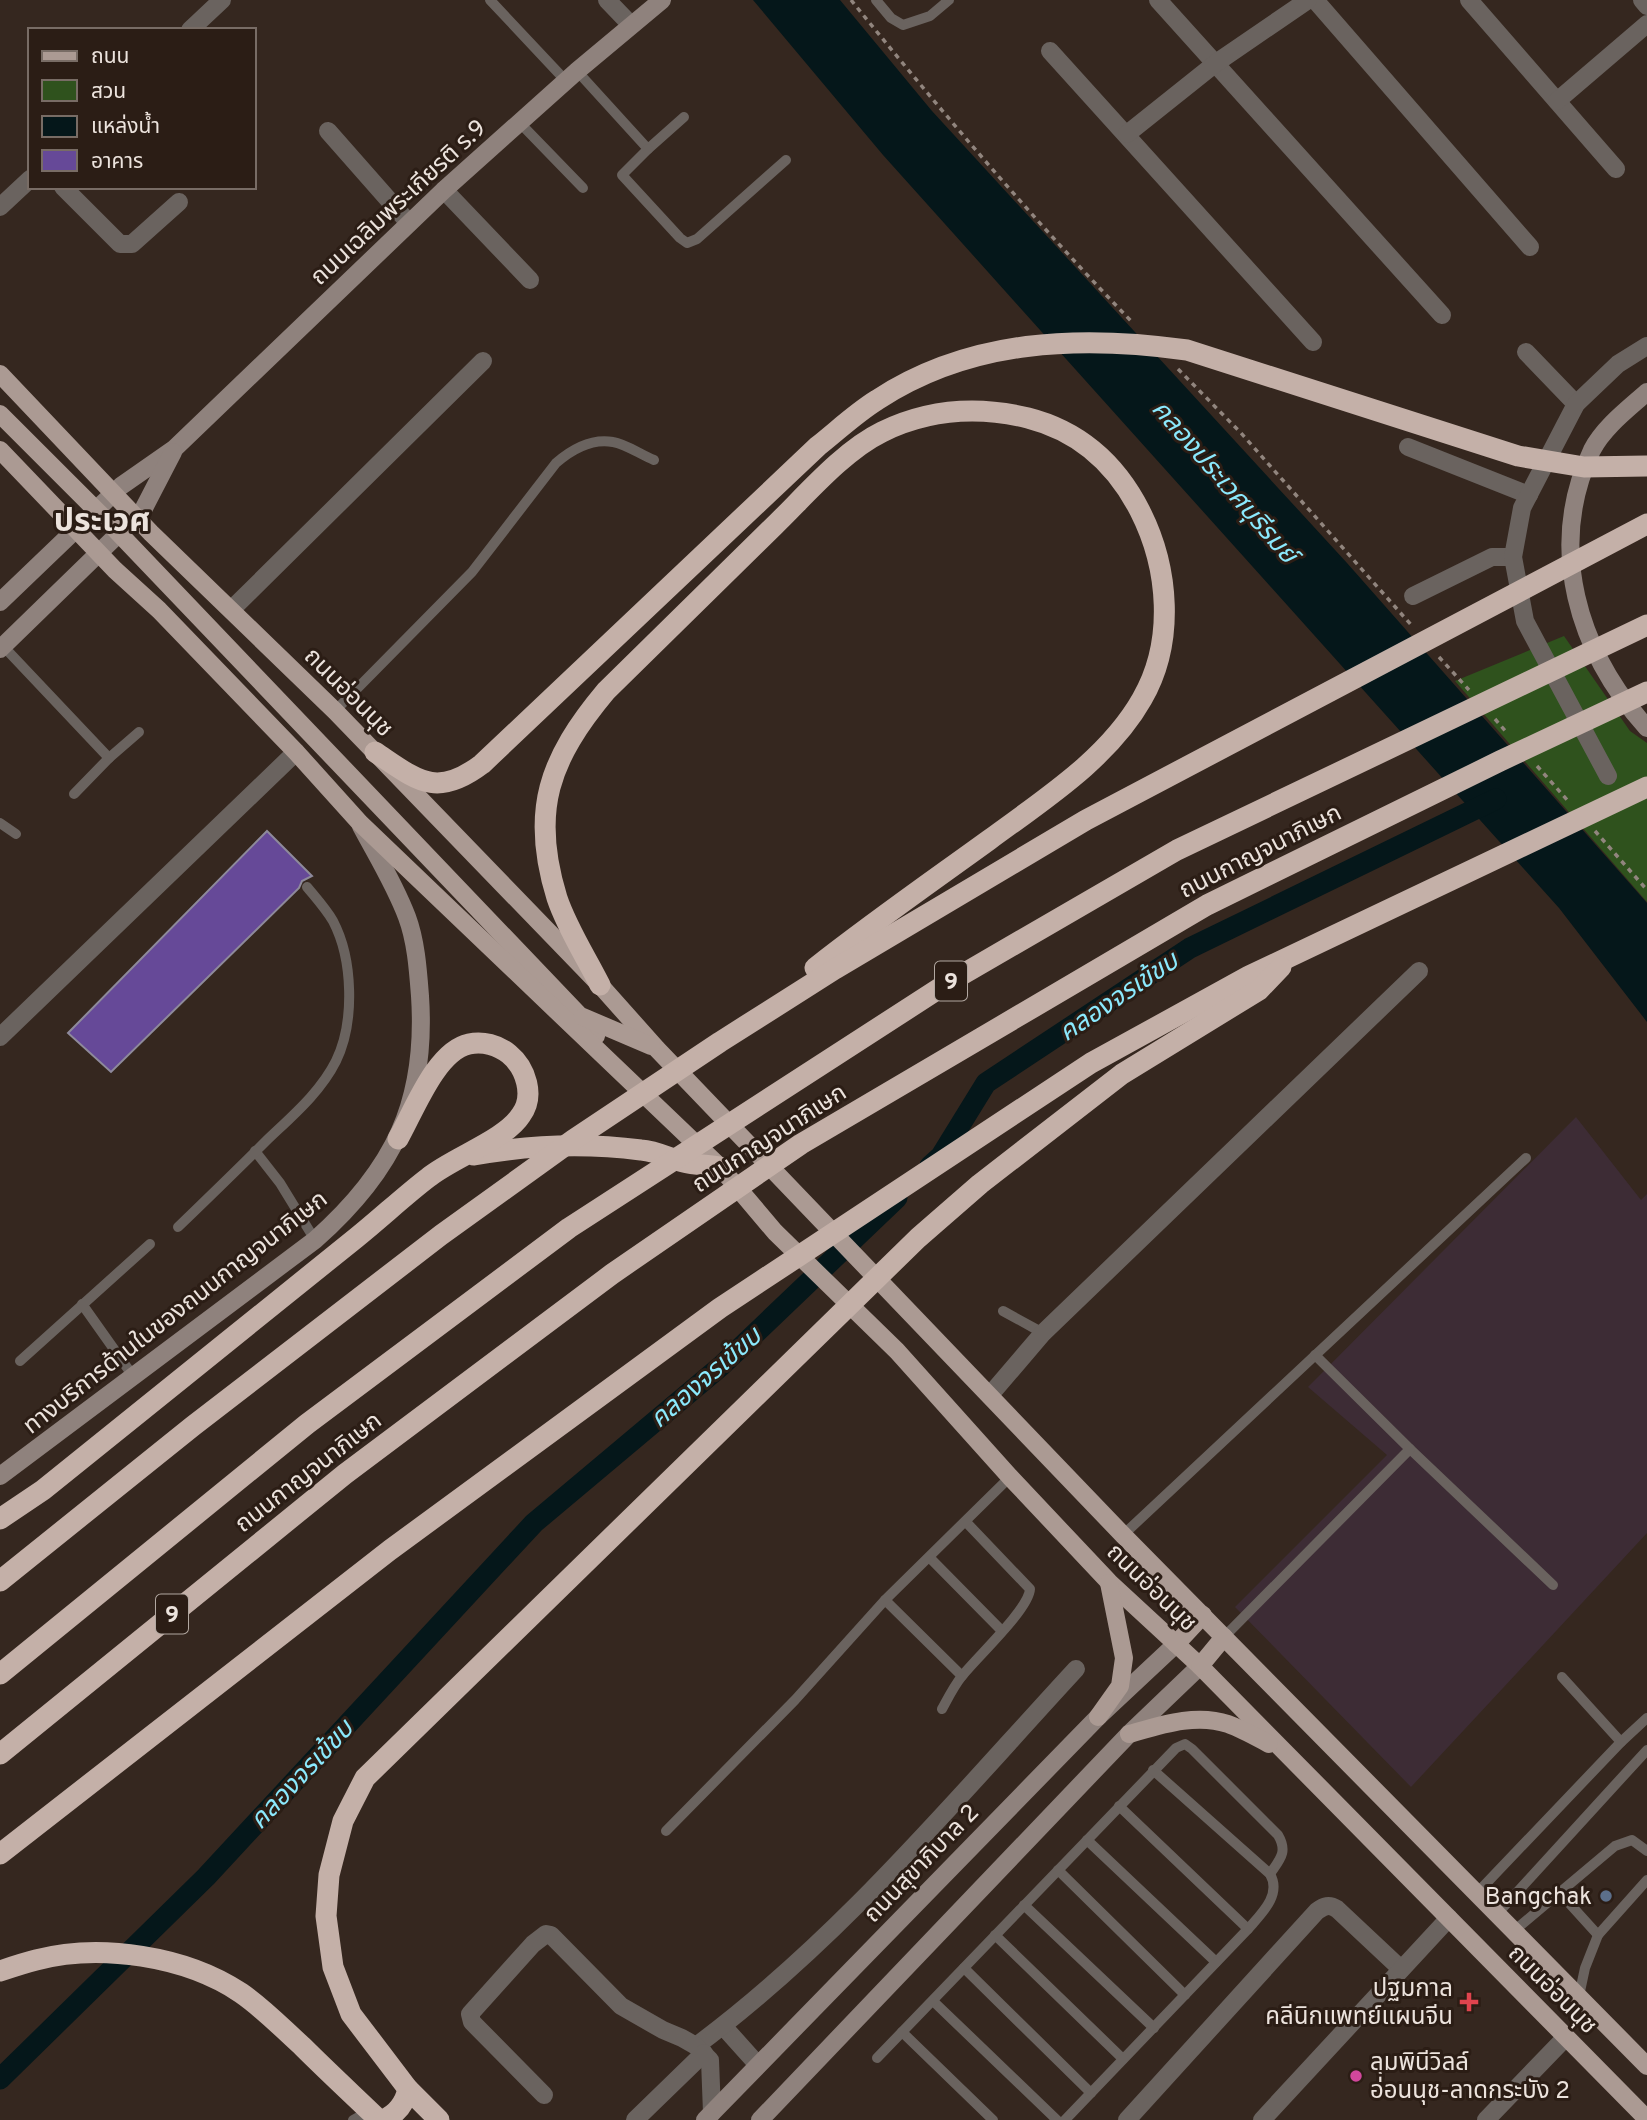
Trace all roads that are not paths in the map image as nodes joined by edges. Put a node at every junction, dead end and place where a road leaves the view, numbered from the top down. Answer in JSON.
{"nodes":[{"id":1,"x":490,"y":0,"type":"edge"},
{"id":2,"x":607,"y":0,"type":"edge"},
{"id":3,"x":662,"y":0,"type":"edge"},
{"id":4,"x":876,"y":0,"type":"edge"},
{"id":5,"x":949,"y":0,"type":"edge"},
{"id":6,"x":1158,"y":0,"type":"edge"},
{"id":7,"x":1308,"y":0,"type":"edge"},
{"id":8,"x":1315,"y":0,"type":"edge"},
{"id":9,"x":1469,"y":0,"type":"edge"},
{"id":10,"x":1642,"y":0,"type":"edge"},
{"id":11,"x":211,"y":3,"type":"edge"},
{"id":12,"x":1647,"y":6,"type":"edge"},
{"id":13,"x":1647,"y":24,"type":"edge"},
{"id":14,"x":631,"y":25,"type":"junction"},
{"id":15,"x":192,"y":28,"type":"edge"},
{"id":16,"x":1050,"y":51,"type":"dead end"},
{"id":17,"x":1216,"y":63,"type":"junction"},
{"id":18,"x":572,"y":76,"type":"junction"},
{"id":19,"x":1557,"y":101,"type":"junction"},
{"id":20,"x":684,"y":117,"type":"dead end"},
{"id":21,"x":519,"y":122,"type":"junction"},
{"id":22,"x":328,"y":131,"type":"dead end"},
{"id":23,"x":1127,"y":134,"type":"junction"},
{"id":24,"x":648,"y":149,"type":"junction"},
{"id":25,"x":786,"y":160,"type":"dead end"},
{"id":26,"x":1616,"y":169,"type":"dead end"},
{"id":27,"x":28,"y":181,"type":"edge"},
{"id":28,"x":583,"y":188,"type":"dead end"},
{"id":29,"x":65,"y":189,"type":"edge"},
{"id":30,"x":444,"y":190,"type":"junction"},
{"id":31,"x":178,"y":202,"type":"dead end"},
{"id":32,"x":0,"y":207,"type":"edge"},
{"id":33,"x":410,"y":223,"type":"junction"},
{"id":34,"x":1530,"y":247,"type":"dead end"},
{"id":35,"x":530,"y":281,"type":"dead end"},
{"id":36,"x":1442,"y":315,"type":"dead end"},
{"id":37,"x":1313,"y":342,"type":"dead end"},
{"id":38,"x":1647,"y":346,"type":"edge"},
{"id":39,"x":1526,"y":352,"type":"dead end"},
{"id":40,"x":483,"y":361,"type":"dead end"},
{"id":41,"x":0,"y":374,"type":"edge"},
{"id":42,"x":1647,"y":392,"type":"edge"},
{"id":43,"x":1576,"y":404,"type":"junction"},
{"id":44,"x":0,"y":414,"type":"edge"},
{"id":45,"x":52,"y":430,"type":"junction"},
{"id":46,"x":1408,"y":447,"type":"dead end"},
{"id":47,"x":174,"y":449,"type":"junction"},
{"id":48,"x":0,"y":450,"type":"edge"},
{"id":49,"x":654,"y":460,"type":"dead end"},
{"id":50,"x":15,"y":466,"type":"junction"},
{"id":51,"x":1647,"y":466,"type":"edge"},
{"id":52,"x":114,"y":493,"type":"junction"},
{"id":53,"x":1529,"y":495,"type":"junction"},
{"id":54,"x":136,"y":517,"type":"junction"},
{"id":55,"x":1647,"y":524,"type":"edge"},
{"id":56,"x":76,"y":529,"type":"junction"},
{"id":57,"x":99,"y":553,"type":"junction"},
{"id":58,"x":1513,"y":557,"type":"junction"},
{"id":59,"x":197,"y":576,"type":"junction"},
{"id":60,"x":1413,"y":596,"type":"dead end"},
{"id":61,"x":0,"y":602,"type":"edge"},
{"id":62,"x":159,"y":610,"type":"junction"},
{"id":63,"x":232,"y":610,"type":"junction"},
{"id":64,"x":1647,"y":625,"type":"edge"},
{"id":65,"x":1,"y":647,"type":"edge"},
{"id":66,"x":1647,"y":692,"type":"edge"},
{"id":67,"x":335,"y":711,"type":"junction"},
{"id":68,"x":1647,"y":728,"type":"edge"},
{"id":69,"x":139,"y":732,"type":"dead end"},
{"id":70,"x":296,"y":752,"type":"junction"},
{"id":71,"x":374,"y":752,"type":"junction"},
{"id":72,"x":109,"y":758,"type":"junction"},
{"id":73,"x":1608,"y":776,"type":"dead end"},
{"id":74,"x":1647,"y":787,"type":"edge"},
{"id":75,"x":74,"y":794,"type":"dead end"},
{"id":76,"x":0,"y":823,"type":"edge"},
{"id":77,"x":360,"y":824,"type":"junction"},
{"id":78,"x":16,"y":834,"type":"dead end"},
{"id":79,"x":307,"y":887,"type":"dead end"},
{"id":80,"x":1290,"y":958,"type":"junction"},
{"id":81,"x":1419,"y":971,"type":"dead end"},
{"id":82,"x":600,"y":985,"type":"junction"},
{"id":83,"x":580,"y":1016,"type":"junction"},
{"id":84,"x":0,"y":1037,"type":"edge"},
{"id":85,"x":720,"y":1042,"type":"junction"},
{"id":86,"x":657,"y":1049,"type":"junction"},
{"id":87,"x":632,"y":1083,"type":"junction"},
{"id":88,"x":398,"y":1139,"type":"junction"},
{"id":89,"x":255,"y":1152,"type":"junction"},
{"id":90,"x":458,"y":1158,"type":"junction"},
{"id":91,"x":1526,"y":1158,"type":"dead end"},
{"id":92,"x":720,"y":1167,"type":"junction"},
{"id":93,"x":178,"y":1227,"type":"dead end"},
{"id":94,"x":315,"y":1240,"type":"junction"},
{"id":95,"x":150,"y":1244,"type":"dead end"},
{"id":96,"x":82,"y":1304,"type":"junction"},
{"id":97,"x":1003,"y":1311,"type":"dead end"},
{"id":98,"x":1043,"y":1333,"type":"junction"},
{"id":99,"x":1315,"y":1354,"type":"junction"},
{"id":100,"x":20,"y":1360,"type":"dead end"},
{"id":101,"x":134,"y":1376,"type":"junction"},
{"id":102,"x":990,"y":1395,"type":"junction"},
{"id":103,"x":1410,"y":1449,"type":"junction"},
{"id":104,"x":0,"y":1476,"type":"edge"},
{"id":105,"x":1010,"y":1477,"type":"junction"},
{"id":106,"x":0,"y":1519,"type":"edge"},
{"id":107,"x":966,"y":1522,"type":"junction"},
{"id":108,"x":1124,"y":1535,"type":"junction"},
{"id":109,"x":930,"y":1558,"type":"junction"},
{"id":110,"x":0,"y":1581,"type":"edge"},
{"id":111,"x":1109,"y":1582,"type":"junction"},
{"id":112,"x":1553,"y":1585,"type":"dead end"},
{"id":113,"x":885,"y":1600,"type":"junction"},
{"id":114,"x":1203,"y":1615,"type":"junction"},
{"id":115,"x":1002,"y":1631,"type":"junction"},
{"id":116,"x":1224,"y":1637,"type":"junction"},
{"id":117,"x":1177,"y":1644,"type":"junction"},
{"id":118,"x":1200,"y":1666,"type":"junction"},
{"id":119,"x":1076,"y":1669,"type":"dead end"},
{"id":120,"x":0,"y":1674,"type":"edge"},
{"id":121,"x":962,"y":1676,"type":"junction"},
{"id":122,"x":1562,"y":1677,"type":"dead end"},
{"id":123,"x":942,"y":1709,"type":"dead end"},
{"id":124,"x":1098,"y":1717,"type":"junction"},
{"id":125,"x":1647,"y":1718,"type":"edge"},
{"id":126,"x":1129,"y":1734,"type":"junction"},
{"id":127,"x":1621,"y":1742,"type":"junction"},
{"id":128,"x":1282,"y":1750,"type":"junction"},
{"id":129,"x":1647,"y":1750,"type":"edge"},
{"id":130,"x":0,"y":1754,"type":"edge"},
{"id":131,"x":1153,"y":1770,"type":"junction"},
{"id":132,"x":1119,"y":1806,"type":"junction"},
{"id":133,"x":666,"y":1831,"type":"dead end"},
{"id":134,"x":1087,"y":1840,"type":"junction"},
{"id":135,"x":1647,"y":1851,"type":"edge"},
{"id":136,"x":0,"y":1854,"type":"edge"},
{"id":137,"x":1058,"y":1870,"type":"junction"},
{"id":138,"x":1270,"y":1874,"type":"junction"},
{"id":139,"x":1647,"y":1880,"type":"edge"},
{"id":140,"x":1559,"y":1892,"type":"junction"},
{"id":141,"x":1477,"y":1893,"type":"junction"},
{"id":142,"x":1024,"y":1905,"type":"junction"},
{"id":143,"x":1498,"y":1913,"type":"junction"},
{"id":144,"x":1449,"y":1919,"type":"junction"},
{"id":145,"x":1248,"y":1929,"type":"junction"},
{"id":146,"x":1515,"y":1930,"type":"junction"},
{"id":147,"x":1598,"y":1935,"type":"junction"},
{"id":148,"x":995,"y":1936,"type":"junction"},
{"id":149,"x":1216,"y":1962,"type":"junction"},
{"id":150,"x":964,"y":1968,"type":"junction"},
{"id":151,"x":1401,"y":1969,"type":"junction"},
{"id":152,"x":0,"y":1971,"type":"edge"},
{"id":153,"x":1185,"y":1995,"type":"junction"},
{"id":154,"x":1579,"y":1996,"type":"junction"},
{"id":155,"x":933,"y":2001,"type":"junction"},
{"id":156,"x":723,"y":2026,"type":"junction"},
{"id":157,"x":1154,"y":2028,"type":"junction"},
{"id":158,"x":902,"y":2032,"type":"junction"},
{"id":159,"x":1566,"y":2036,"type":"junction"},
{"id":160,"x":700,"y":2050,"type":"junction"},
{"id":161,"x":877,"y":2057,"type":"dead end"},
{"id":162,"x":1123,"y":2059,"type":"junction"},
{"id":163,"x":758,"y":2065,"type":"junction"},
{"id":164,"x":1647,"y":2066,"type":"edge"},
{"id":165,"x":408,"y":2089,"type":"junction"},
{"id":166,"x":1091,"y":2093,"type":"junction"},
{"id":167,"x":544,"y":2095,"type":"dead end"},
{"id":168,"x":708,"y":2116,"type":"edge"},
{"id":169,"x":1137,"y":2116,"type":"edge"},
{"id":170,"x":371,"y":2118,"type":"edge"},
{"id":171,"x":1647,"y":2119,"type":"edge"},
{"id":172,"x":439,"y":2120,"type":"edge"},
{"id":173,"x":635,"y":2120,"type":"edge"},
{"id":174,"x":760,"y":2120,"type":"edge"},
{"id":175,"x":993,"y":2120,"type":"edge"},
{"id":176,"x":1058,"y":2120,"type":"edge"},
{"id":177,"x":1065,"y":2120,"type":"edge"},
{"id":178,"x":1262,"y":2120,"type":"edge"},
{"id":179,"x":1486,"y":2120,"type":"edge"}],
"edges":[{"from":1,"to":18,"type":"lane"},
{"from":2,"to":14,"type":"street"},
{"from":3,"to":14,"type":"street","name":"ถนนเฉลิมพระเกียรติ ร.9"},
{"from":4,"to":5,"type":"lane"},
{"from":6,"to":17,"type":"street"},
{"from":7,"to":17,"type":"street"},
{"from":8,"to":34,"type":"street"},
{"from":9,"to":19,"type":"street"},
{"from":10,"to":12,"type":"street"},
{"from":11,"to":15,"type":"street"},
{"from":13,"to":19,"type":"street"},
{"from":14,"to":18,"type":"street","name":"ถนนเฉลิมพระเกียรติ ร.9"},
{"from":16,"to":23,"type":"street"},
{"from":17,"to":23,"type":"street"},
{"from":17,"to":36,"type":"street"},
{"from":18,"to":21,"type":"street","name":"ถนนเฉลิมพระเกียรติ ร.9"},
{"from":18,"to":24,"type":"lane"},
{"from":19,"to":26,"type":"street"},
{"from":20,"to":24,"type":"lane"},
{"from":21,"to":28,"type":"lane"},
{"from":21,"to":30,"type":"street","name":"ถนนเฉลิมพระเกียรติ ร.9"},
{"from":22,"to":33,"type":"street"},
{"from":23,"to":37,"type":"street"},
{"from":24,"to":25,"type":"lane"},
{"from":27,"to":32,"type":"street"},
{"from":29,"to":31,"type":"street"},
{"from":30,"to":33,"type":"street","name":"ถนนเฉลิมพระเกียรติ ร.9"},
{"from":30,"to":35,"type":"street"},
{"from":33,"to":47,"type":"street","name":"ถนนเฉลิมพระเกียรติ ร.9"},
{"from":38,"to":43,"type":"street"},
{"from":39,"to":43,"type":"street"},
{"from":40,"to":63,"type":"street"},
{"from":41,"to":45,"type":"main road","name":"ถนนอ่อนนุช"},
{"from":42,"to":68,"type":"street"},
{"from":43,"to":53,"type":"street"},
{"from":44,"to":83,"type":"main road","name":"ถนนอ่อนนุช"},
{"from":45,"to":50,"type":"main road"},
{"from":45,"to":52,"type":"main road","name":"ถนนอ่อนนุช"},
{"from":46,"to":53,"type":"street"},
{"from":47,"to":52,"type":"street","name":"ถนนเฉลิมพระเกียรติ ร.9"},
{"from":47,"to":54,"type":"street","name":"ถนนเฉลิมพระเกียรติ ร.9"},
{"from":48,"to":50,"type":"main road","name":"ถนนอ่อนนุช"},
{"from":49,"to":67,"type":"lane"},
{"from":50,"to":56,"type":"main road","name":"ถนนอ่อนนุช"},
{"from":51,"to":71,"type":"highway"},
{"from":52,"to":54,"type":"main road","name":"ถนนอ่อนนุช"},
{"from":52,"to":56,"type":"street","name":"ถนนเฉลิมพระเกียรติ ร.9"},
{"from":53,"to":58,"type":"street"},
{"from":54,"to":57,"type":"street","name":"ถนนเฉลิมพระเกียรติ ร.9"},
{"from":54,"to":59,"type":"main road","name":"ถนนอ่อนนุช"},
{"from":55,"to":85,"type":"highway"},
{"from":56,"to":57,"type":"main road","name":"ถนนอ่อนนุช"},
{"from":56,"to":61,"type":"street","name":"ถนนเฉลิมพระเกียรติ ร.9"},
{"from":57,"to":62,"type":"main road","name":"ถนนอ่อนนุช"},
{"from":57,"to":65,"type":"street","name":"ถนนเฉลิมพระเกียรติ ร.9"},
{"from":58,"to":60,"type":"street"},
{"from":58,"to":73,"type":"street"},
{"from":59,"to":62,"type":"main road"},
{"from":59,"to":63,"type":"main road","name":"ถนนอ่อนนุช"},
{"from":62,"to":70,"type":"main road","name":"ถนนอ่อนนุช"},
{"from":63,"to":67,"type":"main road","name":"ถนนอ่อนนุช"},
{"from":64,"to":120,"type":"highway","name":"ถนนกาญจนาภิเษก","number":"9"},
{"from":65,"to":72,"type":"lane"},
{"from":66,"to":130,"type":"highway","name":"ถนนกาญจนาภิเษก","number":"9"},
{"from":67,"to":71,"type":"main road","name":"ถนนอ่อนนุช"},
{"from":69,"to":72,"type":"lane"},
{"from":70,"to":77,"type":"main road","name":"ถนนอ่อนนุช"},
{"from":70,"to":84,"type":"street"},
{"from":71,"to":82,"type":"main road","name":"ถนนอ่อนนุช"},
{"from":72,"to":75,"type":"lane"},
{"from":74,"to":80,"type":"highway"},
{"from":76,"to":78,"type":"lane"},
{"from":77,"to":87,"type":"main road","name":"ถนนอ่อนนุช"},
{"from":77,"to":88,"type":"street","name":"ทางบริการด้านในของถนนกาญจนาภิเษก"},
{"from":79,"to":89,"type":"lane"},
{"from":80,"to":136,"type":"highway"},
{"from":80,"to":165,"type":"highway"},
{"from":81,"to":98,"type":"street"},
{"from":82,"to":85,"type":"highway"},
{"from":82,"to":86,"type":"main road","name":"ถนนอ่อนนุช"},
{"from":83,"to":86,"type":"main road","name":"ถนนอ่อนนุช"},
{"from":83,"to":87,"type":"main road","name":"ถนนอ่อนนุช"},
{"from":85,"to":110,"type":"highway"},
{"from":86,"to":102,"type":"main road","name":"ถนนอ่อนนุช"},
{"from":87,"to":92,"type":"main road","name":"ถนนอ่อนนุช"},
{"from":88,"to":90,"type":"highway"},
{"from":88,"to":94,"type":"street","name":"ทางบริการด้านในของถนนกาญจนาภิเษก"},
{"from":89,"to":93,"type":"lane"},
{"from":89,"to":94,"type":"lane"},
{"from":90,"to":92,"type":"highway"},
{"from":90,"to":106,"type":"highway"},
{"from":91,"to":99,"type":"lane"},
{"from":92,"to":105,"type":"main road","name":"ถนนอ่อนนุช"},
{"from":94,"to":101,"type":"street","name":"ทางบริการด้านในของถนนกาญจนาภิเษก"},
{"from":95,"to":96,"type":"lane"},
{"from":96,"to":100,"type":"lane"},
{"from":96,"to":101,"type":"lane"},
{"from":97,"to":98,"type":"lane"},
{"from":98,"to":102,"type":"street"},
{"from":99,"to":103,"type":"lane"},
{"from":99,"to":108,"type":"lane"},
{"from":101,"to":104,"type":"street","name":"ทางบริการด้านในของถนนกาญจนาภิเษก"},
{"from":102,"to":108,"type":"main road","name":"ถนนอ่อนนุช"},
{"from":103,"to":112,"type":"lane"},
{"from":103,"to":116,"type":"lane"},
{"from":105,"to":107,"type":"lane"},
{"from":105,"to":111,"type":"main road","name":"ถนนอ่อนนุช"},
{"from":107,"to":109,"type":"lane"},
{"from":107,"to":115,"type":"lane"},
{"from":108,"to":114,"type":"main road","name":"ถนนอ่อนนุช"},
{"from":109,"to":113,"type":"lane"},
{"from":109,"to":115,"type":"lane"},
{"from":111,"to":117,"type":"main road","name":"ถนนอ่อนนุช"},
{"from":111,"to":124,"type":"main road"},
{"from":113,"to":121,"type":"lane"},
{"from":113,"to":133,"type":"lane"},
{"from":114,"to":116,"type":"main road","name":"ถนนอ่อนนุช"},
{"from":114,"to":117,"type":"main road"},
{"from":115,"to":121,"type":"lane"},
{"from":116,"to":118,"type":"main road"},
{"from":116,"to":141,"type":"main road","name":"ถนนอ่อนนุช"},
{"from":117,"to":118,"type":"main road","name":"ถนนอ่อนนุช"},
{"from":117,"to":124,"type":"street","name":"ถนนสุขาภิบาล 2"},
{"from":118,"to":126,"type":"street"},
{"from":118,"to":128,"type":"main road","name":"ถนนอ่อนนุช"},
{"from":119,"to":156,"type":"street"},
{"from":121,"to":123,"type":"lane"},
{"from":122,"to":127,"type":"lane"},
{"from":124,"to":163,"type":"street","name":"ถนนสุขาภิบาล 2"},
{"from":125,"to":127,"type":"lane"},
{"from":126,"to":128,"type":"main road"},
{"from":126,"to":174,"type":"street"},
{"from":127,"to":141,"type":"lane"},
{"from":128,"to":144,"type":"main road","name":"ถนนอ่อนนุช"},
{"from":129,"to":143,"type":"lane"},
{"from":131,"to":132,"type":"lane"},
{"from":131,"to":138,"type":"lane"},
{"from":131,"to":138,"type":"lane"},
{"from":132,"to":134,"type":"lane"},
{"from":132,"to":145,"type":"lane"},
{"from":134,"to":137,"type":"lane"},
{"from":134,"to":149,"type":"lane"},
{"from":135,"to":140,"type":"lane"},
{"from":137,"to":142,"type":"lane"},
{"from":137,"to":153,"type":"lane"},
{"from":138,"to":145,"type":"lane"},
{"from":139,"to":147,"type":"lane"},
{"from":140,"to":146,"type":"lane"},
{"from":140,"to":147,"type":"lane"},
{"from":141,"to":143,"type":"main road","name":"ถนนอ่อนนุช"},
{"from":142,"to":148,"type":"lane"},
{"from":142,"to":157,"type":"lane"},
{"from":143,"to":146,"type":"main road","name":"ถนนอ่อนนุช"},
{"from":144,"to":151,"type":"street"},
{"from":144,"to":159,"type":"main road","name":"ถนนอ่อนนุช"},
{"from":145,"to":149,"type":"lane"},
{"from":146,"to":154,"type":"main road","name":"ถนนอ่อนนุช"},
{"from":147,"to":154,"type":"lane"},
{"from":148,"to":150,"type":"lane"},
{"from":148,"to":162,"type":"lane"},
{"from":149,"to":153,"type":"lane"},
{"from":150,"to":155,"type":"lane"},
{"from":150,"to":166,"type":"lane"},
{"from":151,"to":169,"type":"street"},
{"from":151,"to":178,"type":"street"},
{"from":152,"to":170,"type":"highway"},
{"from":153,"to":157,"type":"lane"},
{"from":154,"to":164,"type":"main road","name":"ถนนอ่อนนุช"},
{"from":155,"to":158,"type":"lane"},
{"from":155,"to":176,"type":"lane"},
{"from":156,"to":160,"type":"street"},
{"from":156,"to":163,"type":"street"},
{"from":157,"to":162,"type":"lane"},
{"from":158,"to":161,"type":"lane"},
{"from":158,"to":175,"type":"lane"},
{"from":159,"to":171,"type":"main road","name":"ถนนอ่อนนุช"},
{"from":159,"to":179,"type":"street"},
{"from":160,"to":167,"type":"street"},
{"from":160,"to":168,"type":"street"},
{"from":160,"to":173,"type":"street"},
{"from":162,"to":166,"type":"lane"},
{"from":163,"to":168,"type":"street","name":"ถนนสุขาภิบาล 2"},
{"from":165,"to":170,"type":"highway"},
{"from":165,"to":172,"type":"highway"},
{"from":166,"to":177,"type":"lane"}]}
